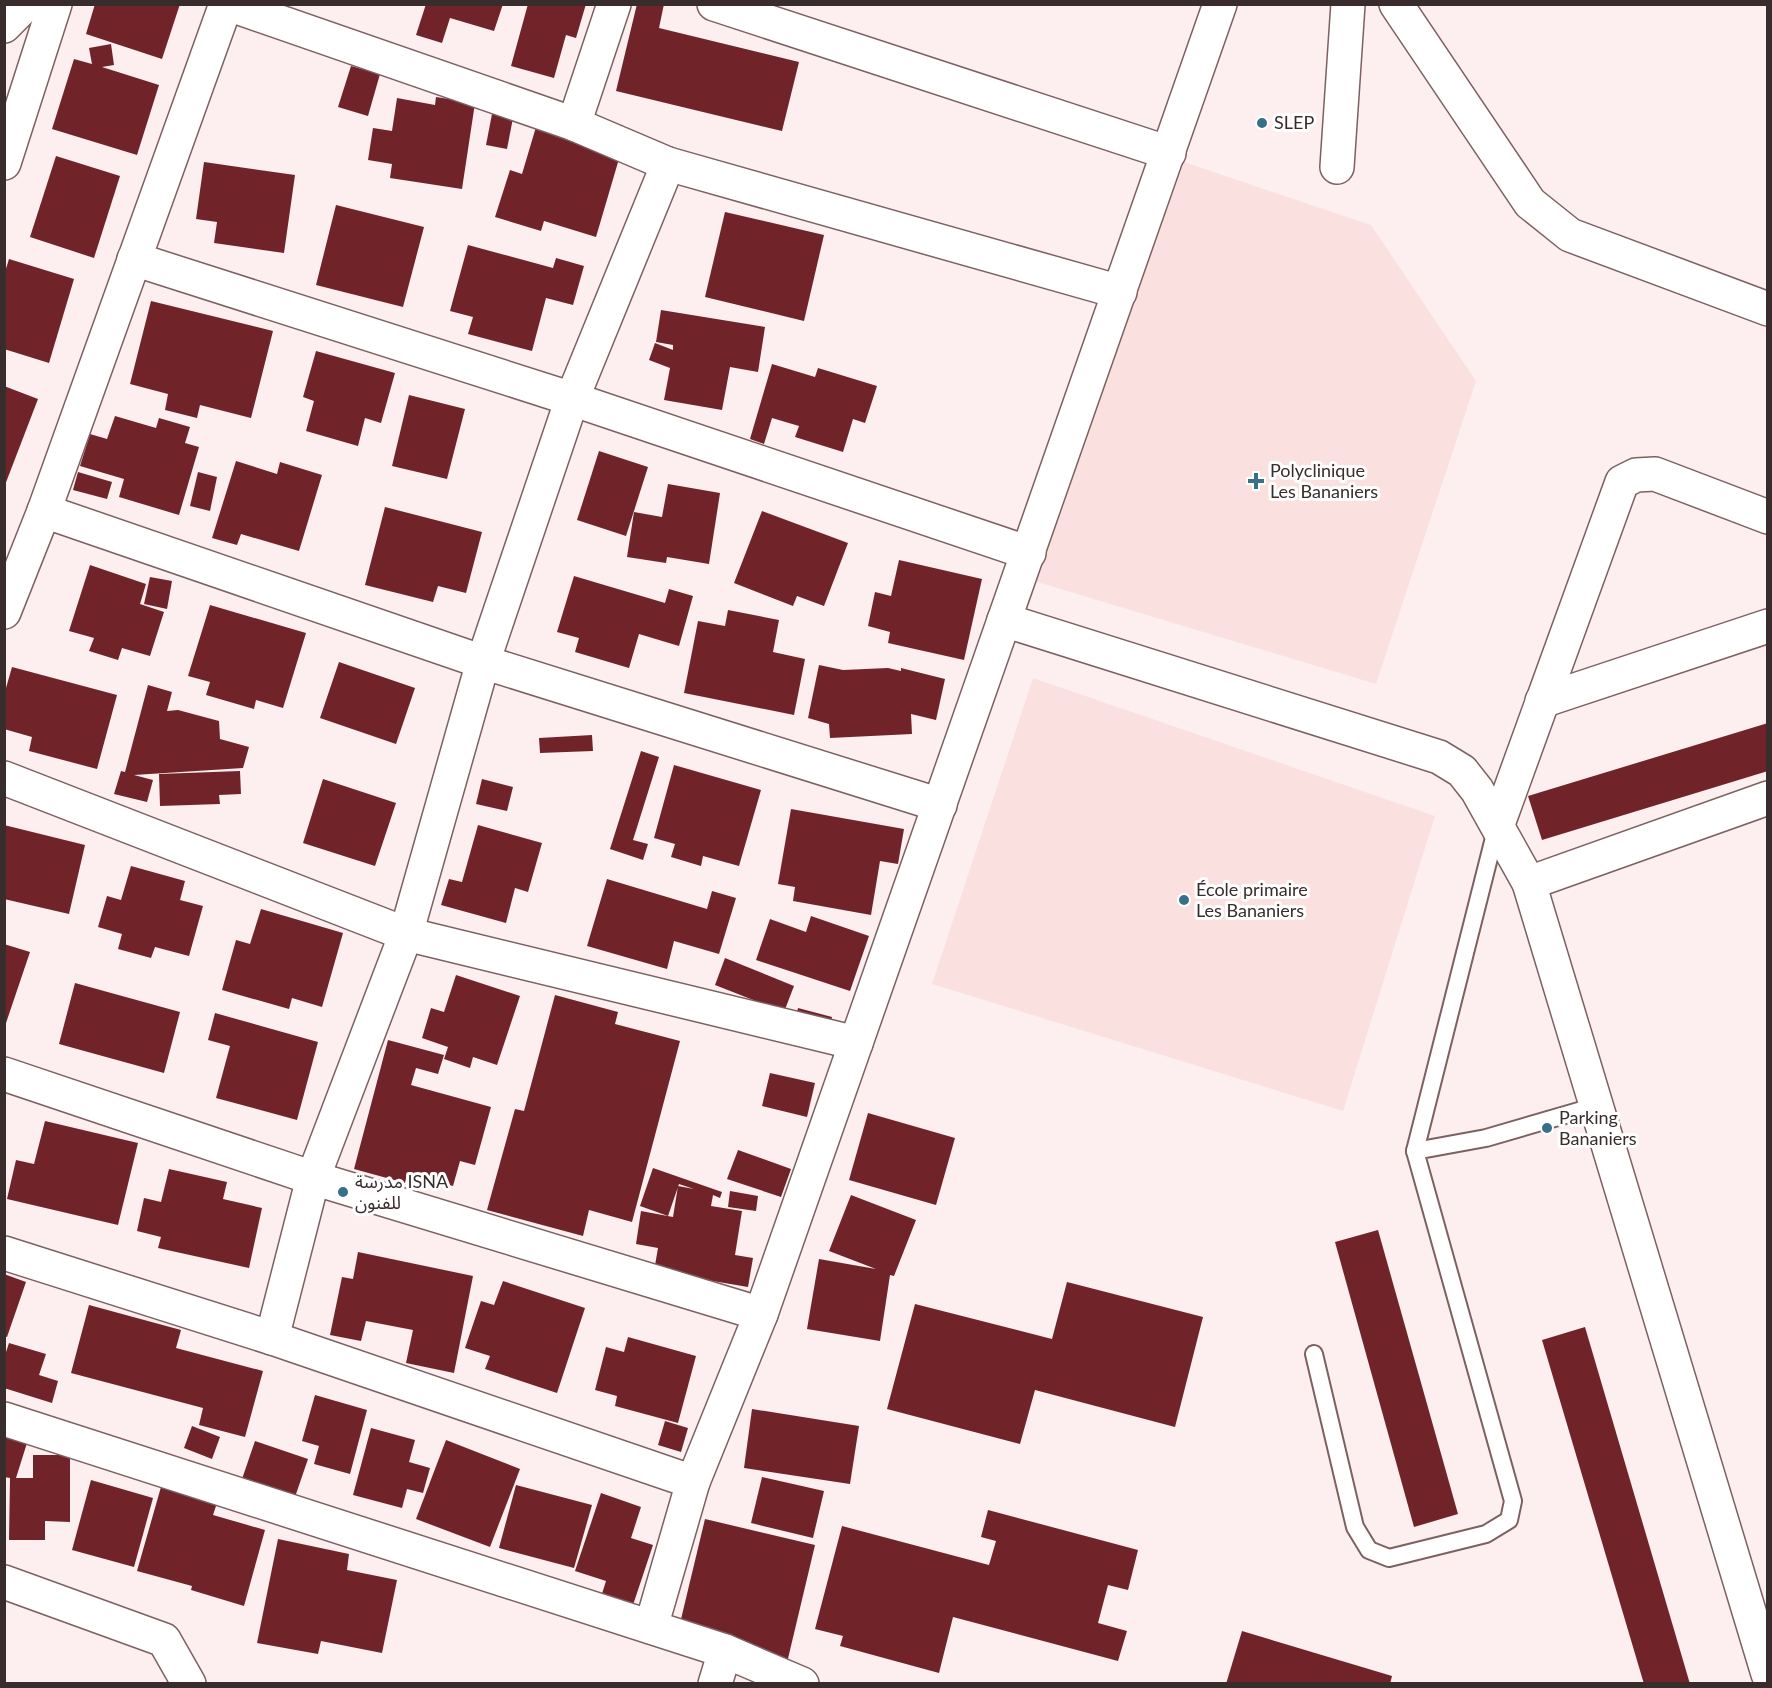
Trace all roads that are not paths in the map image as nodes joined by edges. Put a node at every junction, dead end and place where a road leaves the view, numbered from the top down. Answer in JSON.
{"nodes":[{"id":1,"x":26,"y":4,"type":"edge"},
{"id":2,"x":55,"y":4,"type":"edge"},
{"id":3,"x":227,"y":4,"type":"edge"},
{"id":4,"x":614,"y":4,"type":"edge"},
{"id":5,"x":714,"y":4,"type":"edge"},
{"id":6,"x":1221,"y":4,"type":"edge"},
{"id":7,"x":1348,"y":4,"type":"edge"},
{"id":8,"x":1396,"y":4,"type":"edge"},
{"id":9,"x":4,"y":26,"type":"edge"},
{"id":10,"x":574,"y":124,"type":"junction"},
{"id":11,"x":1169,"y":153,"type":"junction"},
{"id":12,"x":4,"y":163,"type":"edge"},
{"id":13,"x":668,"y":164,"type":"junction"},
{"id":14,"x":1336,"y":167,"type":"dead end"},
{"id":15,"x":134,"y":260,"type":"junction"},
{"id":16,"x":1120,"y":292,"type":"junction"},
{"id":17,"x":1767,"y":309,"type":"edge"},
{"id":18,"x":572,"y":399,"type":"junction"},
{"id":19,"x":44,"y":511,"type":"junction"},
{"id":20,"x":1767,"y":517,"type":"edge"},
{"id":21,"x":1029,"y":553,"type":"junction"},
{"id":22,"x":4,"y":612,"type":"edge"},
{"id":23,"x":1004,"y":620,"type":"junction"},
{"id":24,"x":1767,"y":626,"type":"edge"},
{"id":25,"x":483,"y":662,"type":"junction"},
{"id":26,"x":1542,"y":701,"type":"junction"},
{"id":27,"x":4,"y":777,"type":"edge"},
{"id":28,"x":1767,"y":798,"type":"edge"},
{"id":29,"x":940,"y":805,"type":"junction"},
{"id":30,"x":1498,"y":824,"type":"junction"},
{"id":31,"x":1529,"y":883,"type":"junction"},
{"id":32,"x":406,"y":934,"type":"junction"},
{"id":33,"x":856,"y":1043,"type":"junction"},
{"id":34,"x":4,"y":1074,"type":"edge"},
{"id":35,"x":1596,"y":1106,"type":"junction"},
{"id":36,"x":1415,"y":1151,"type":"junction"},
{"id":37,"x":314,"y":1178,"type":"junction"},
{"id":38,"x":4,"y":1253,"type":"edge"},
{"id":39,"x":761,"y":1314,"type":"junction"},
{"id":40,"x":272,"y":1338,"type":"junction"},
{"id":41,"x":1314,"y":1354,"type":"dead end"},
{"id":42,"x":4,"y":1419,"type":"edge"},
{"id":43,"x":693,"y":1482,"type":"junction"},
{"id":44,"x":4,"y":1582,"type":"edge"},
{"id":45,"x":651,"y":1627,"type":"junction"},
{"id":46,"x":725,"y":1651,"type":"junction"},
{"id":47,"x":1767,"y":1674,"type":"edge"},
{"id":48,"x":189,"y":1683,"type":"edge"},
{"id":49,"x":715,"y":1683,"type":"edge"},
{"id":50,"x":802,"y":1683,"type":"edge"}],
"edges":[{"from":1,"to":9,"type":"street"},
{"from":2,"to":12,"type":"street"},
{"from":3,"to":10,"type":"street"},
{"from":3,"to":15,"type":"street"},
{"from":4,"to":10,"type":"street"},
{"from":5,"to":11,"type":"street"},
{"from":6,"to":11,"type":"street"},
{"from":7,"to":14,"type":"street"},
{"from":8,"to":17,"type":"street"},
{"from":10,"to":13,"type":"street"},
{"from":11,"to":16,"type":"street"},
{"from":13,"to":16,"type":"street"},
{"from":13,"to":18,"type":"street"},
{"from":15,"to":18,"type":"street"},
{"from":15,"to":19,"type":"street"},
{"from":16,"to":21,"type":"street"},
{"from":18,"to":21,"type":"street"},
{"from":18,"to":25,"type":"street"},
{"from":19,"to":22,"type":"street"},
{"from":19,"to":25,"type":"street"},
{"from":20,"to":26,"type":"street"},
{"from":21,"to":23,"type":"street"},
{"from":23,"to":29,"type":"street"},
{"from":23,"to":30,"type":"street"},
{"from":24,"to":26,"type":"street"},
{"from":25,"to":29,"type":"street"},
{"from":25,"to":32,"type":"street"},
{"from":26,"to":30,"type":"street"},
{"from":27,"to":32,"type":"street"},
{"from":28,"to":31,"type":"street"},
{"from":29,"to":33,"type":"street"},
{"from":30,"to":31,"type":"street"},
{"from":30,"to":36,"type":"lane"},
{"from":31,"to":35,"type":"street"},
{"from":32,"to":33,"type":"street"},
{"from":32,"to":37,"type":"street"},
{"from":33,"to":39,"type":"street"},
{"from":34,"to":37,"type":"street"},
{"from":35,"to":36,"type":"lane"},
{"from":35,"to":47,"type":"street"},
{"from":36,"to":41,"type":"lane"},
{"from":37,"to":39,"type":"street"},
{"from":37,"to":40,"type":"street"},
{"from":38,"to":40,"type":"street"},
{"from":39,"to":43,"type":"street"},
{"from":40,"to":43,"type":"street"},
{"from":42,"to":45,"type":"street"},
{"from":43,"to":45,"type":"street"},
{"from":44,"to":48,"type":"street"},
{"from":45,"to":46,"type":"street"},
{"from":46,"to":49,"type":"street"},
{"from":46,"to":50,"type":"street"}]}
